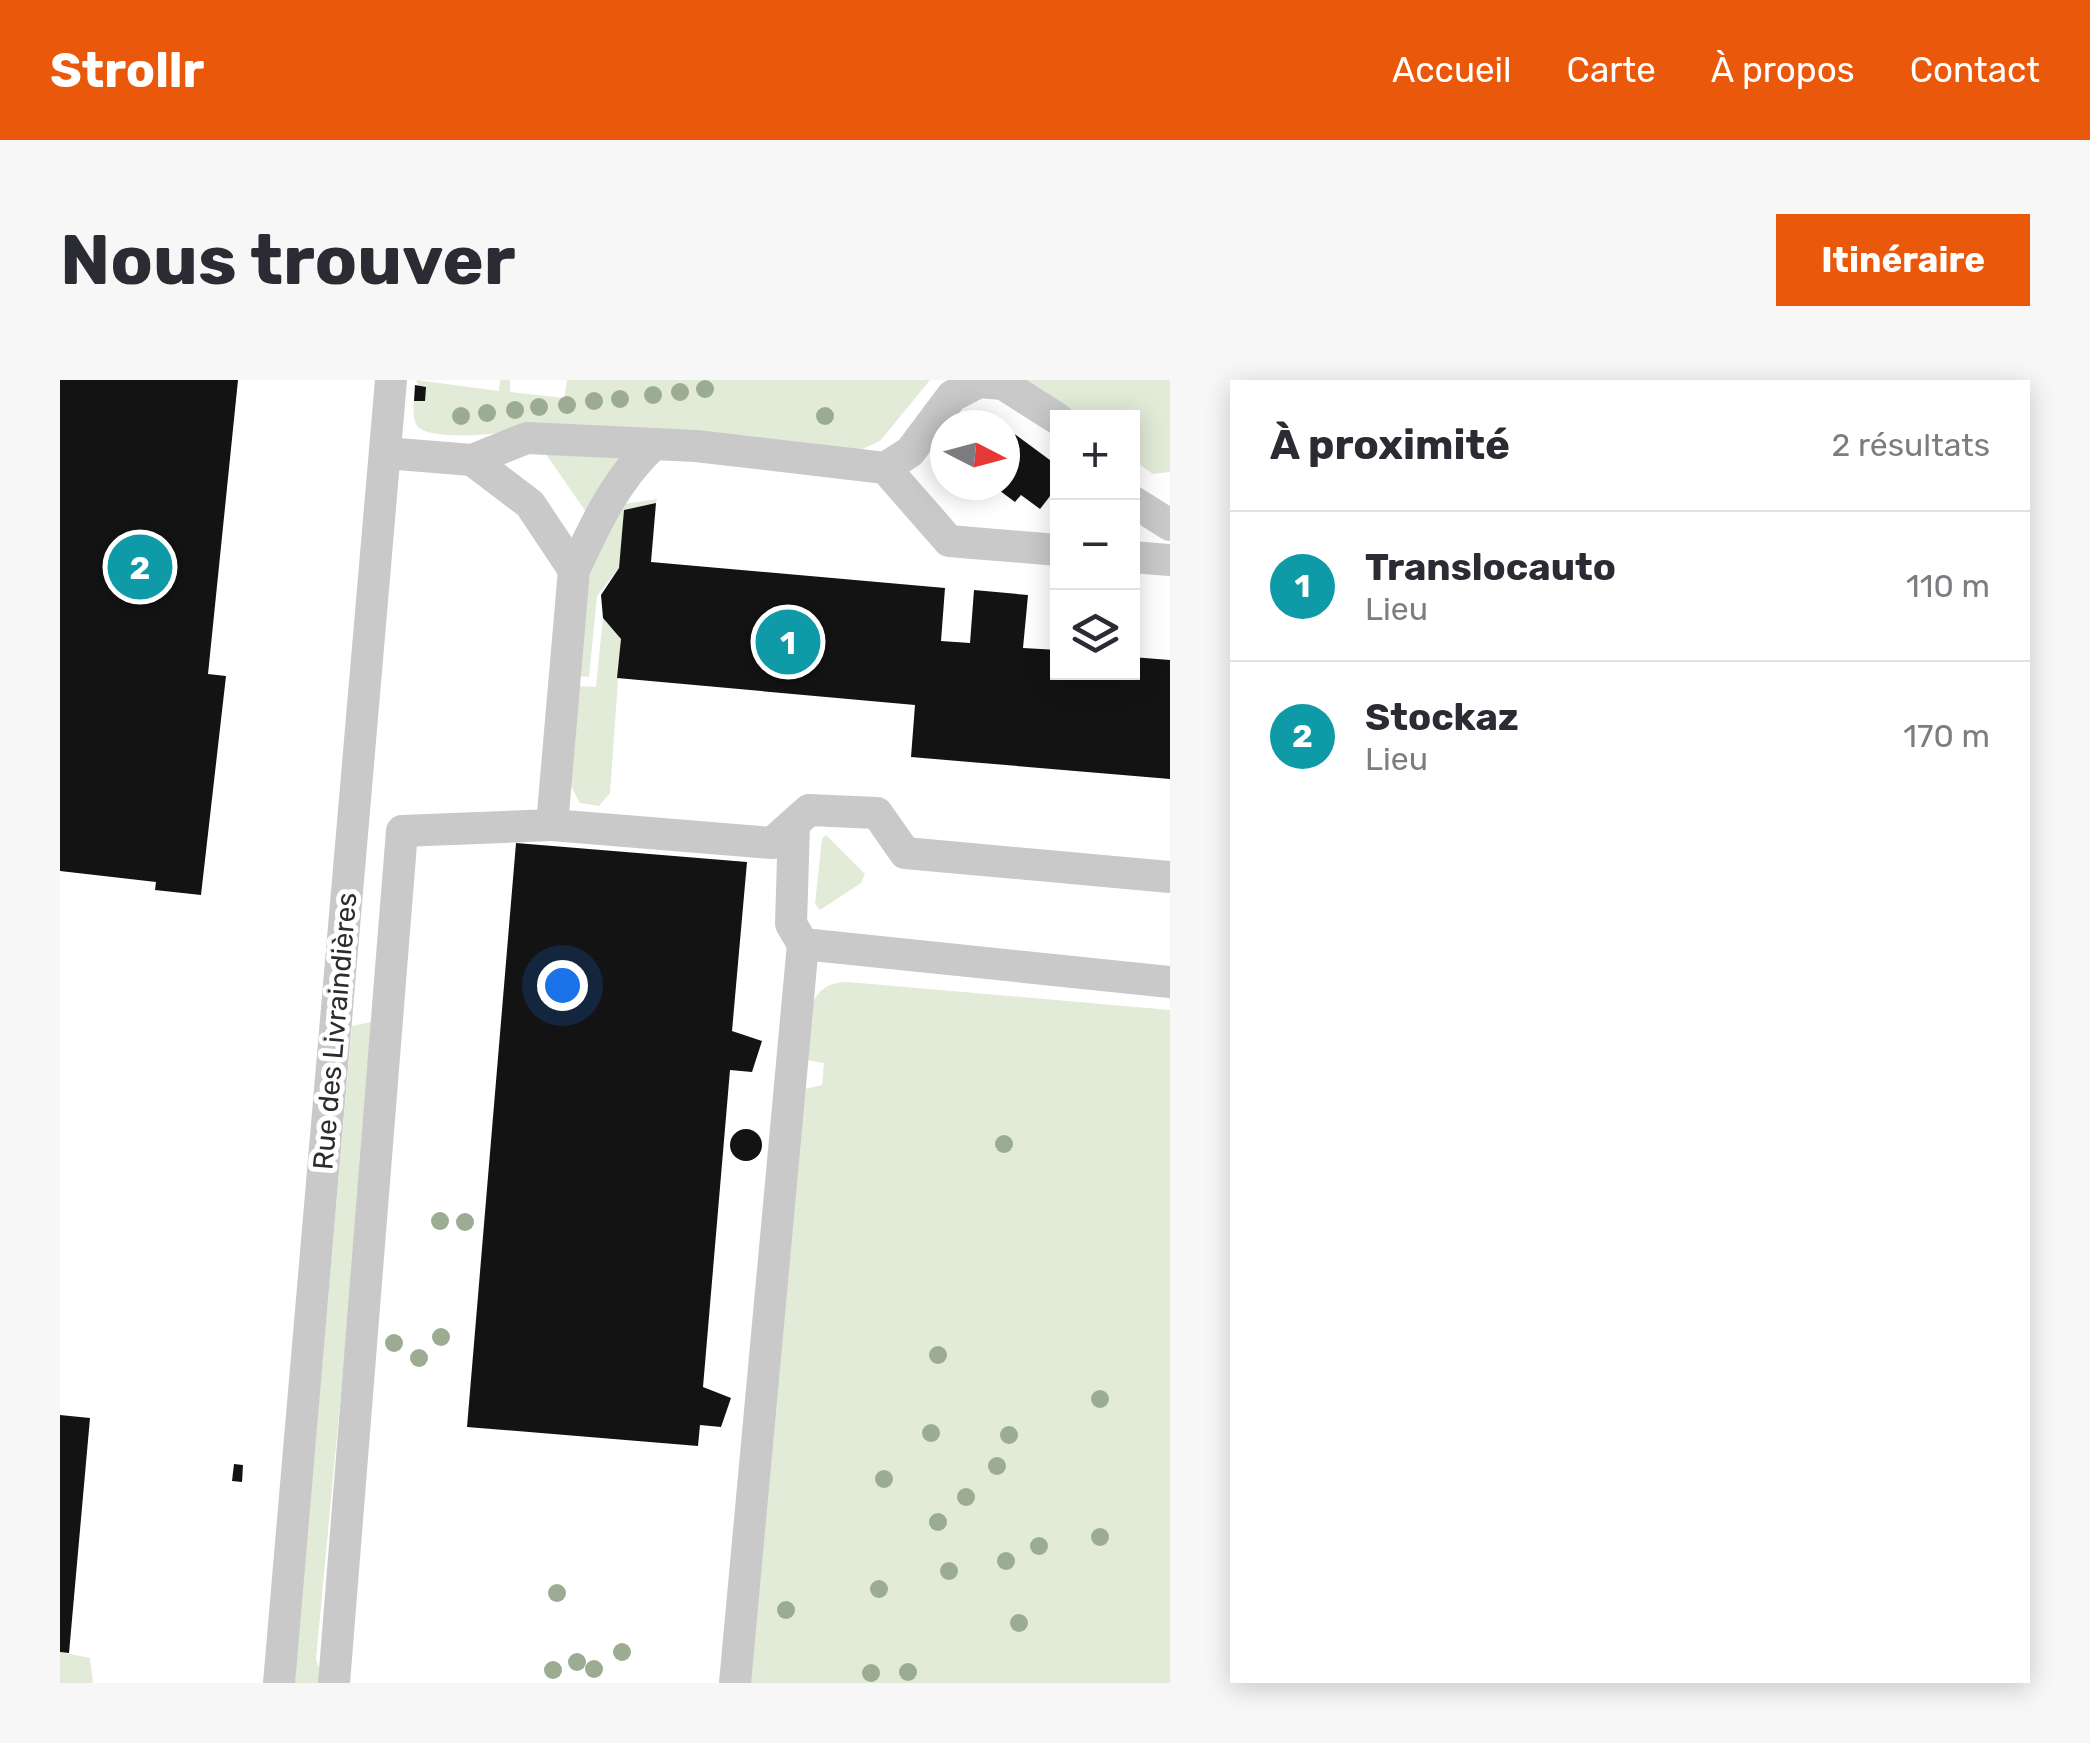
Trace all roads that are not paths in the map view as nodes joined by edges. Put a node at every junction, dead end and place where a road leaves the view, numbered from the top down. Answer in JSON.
{"nodes":[{"id":1,"x":391,"y":380,"type":"edge"},
{"id":2,"x":1050,"y":414,"type":"edge"},
{"id":3,"x":654,"y":444,"type":"junction"},
{"id":4,"x":385,"y":452,"type":"junction"},
{"id":5,"x":472,"y":460,"type":"junction"},
{"id":6,"x":885,"y":468,"type":"junction"},
{"id":7,"x":1140,"y":506,"type":"edge"},
{"id":8,"x":1170,"y":525,"type":"edge"},
{"id":9,"x":1050,"y":549,"type":"edge"},
{"id":10,"x":1140,"y":558,"type":"edge"},
{"id":11,"x":1170,"y":560,"type":"edge"},
{"id":12,"x":574,"y":570,"type":"junction"},
{"id":13,"x":794,"y":824,"type":"junction"},
{"id":14,"x":552,"y":825,"type":"junction"},
{"id":15,"x":1170,"y":877,"type":"edge"},
{"id":16,"x":803,"y":944,"type":"junction"},
{"id":17,"x":1170,"y":982,"type":"edge"},
{"id":18,"x":279,"y":1683,"type":"edge"},
{"id":19,"x":334,"y":1683,"type":"edge"},
{"id":20,"x":736,"y":1683,"type":"edge"}],
"edges":[{"from":1,"to":4,"type":"street","name":"Rue des Livraindières"},
{"from":2,"to":6,"type":"street"},
{"from":3,"to":5,"type":"street"},
{"from":3,"to":6,"type":"street"},
{"from":3,"to":12,"type":"street"},
{"from":4,"to":5,"type":"street"},
{"from":4,"to":18,"type":"street","name":"Rue des Livraindières"},
{"from":5,"to":12,"type":"street"},
{"from":6,"to":9,"type":"street"},
{"from":7,"to":8,"type":"street"},
{"from":10,"to":11,"type":"street"},
{"from":12,"to":14,"type":"street"},
{"from":13,"to":14,"type":"street"},
{"from":13,"to":15,"type":"street"},
{"from":13,"to":16,"type":"street"},
{"from":14,"to":19,"type":"street"},
{"from":16,"to":17,"type":"street"},
{"from":16,"to":20,"type":"street"}]}
